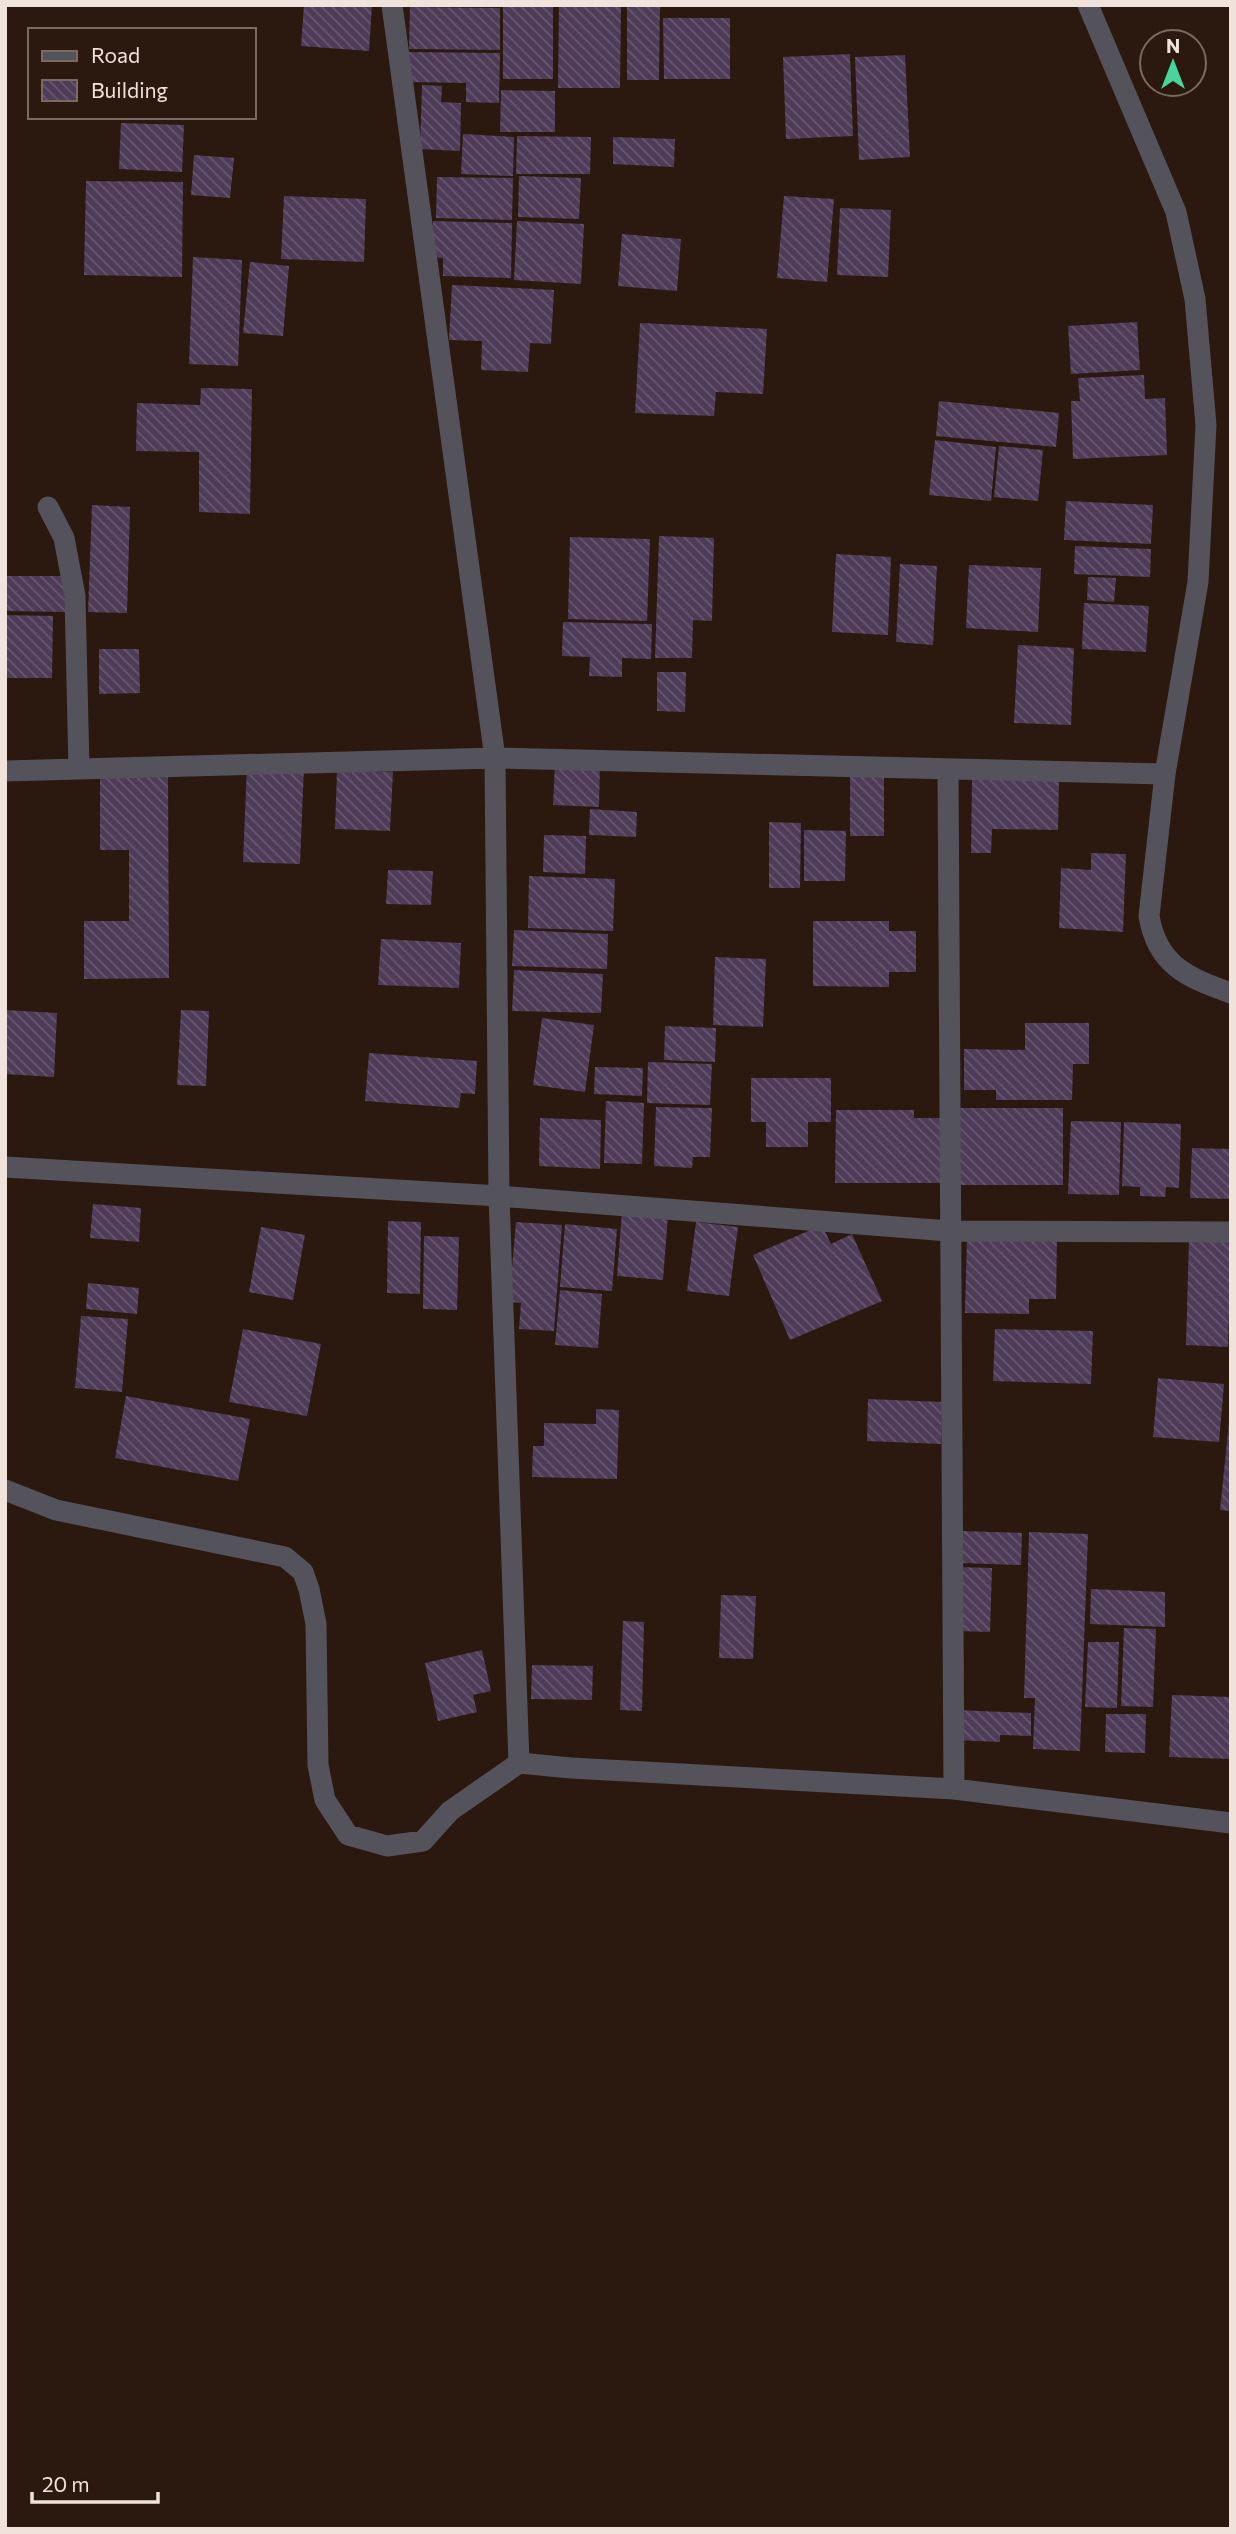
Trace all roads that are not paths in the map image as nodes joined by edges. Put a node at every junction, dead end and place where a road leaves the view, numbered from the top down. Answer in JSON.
{"nodes":[{"id":1,"x":392,"y":5,"type":"edge"},
{"id":2,"x":1088,"y":5,"type":"edge"},
{"id":3,"x":48,"y":507,"type":"dead end"},
{"id":4,"x":495,"y":758,"type":"junction"},
{"id":5,"x":79,"y":769,"type":"junction"},
{"id":6,"x":948,"y":769,"type":"junction"},
{"id":7,"x":5,"y":771,"type":"edge"},
{"id":8,"x":1165,"y":775,"type":"junction"},
{"id":9,"x":1231,"y":993,"type":"edge"},
{"id":10,"x":5,"y":1167,"type":"edge"},
{"id":11,"x":499,"y":1196,"type":"junction"},
{"id":12,"x":949,"y":1231,"type":"junction"},
{"id":13,"x":1231,"y":1232,"type":"edge"},
{"id":14,"x":5,"y":1490,"type":"edge"},
{"id":15,"x":519,"y":1763,"type":"junction"},
{"id":16,"x":954,"y":1789,"type":"junction"},
{"id":17,"x":1231,"y":1823,"type":"edge"}],
"edges":[{"from":1,"to":4,"type":"street"},
{"from":2,"to":8,"type":"street"},
{"from":3,"to":5,"type":"street"},
{"from":4,"to":5,"type":"street"},
{"from":4,"to":6,"type":"street"},
{"from":4,"to":11,"type":"street"},
{"from":5,"to":7,"type":"street"},
{"from":6,"to":8,"type":"street"},
{"from":6,"to":12,"type":"street"},
{"from":8,"to":9,"type":"street"},
{"from":10,"to":11,"type":"street"},
{"from":11,"to":12,"type":"street"},
{"from":11,"to":15,"type":"street"},
{"from":12,"to":13,"type":"street"},
{"from":12,"to":16,"type":"street"},
{"from":14,"to":15,"type":"street"},
{"from":15,"to":16,"type":"street"},
{"from":16,"to":17,"type":"street"}]}
